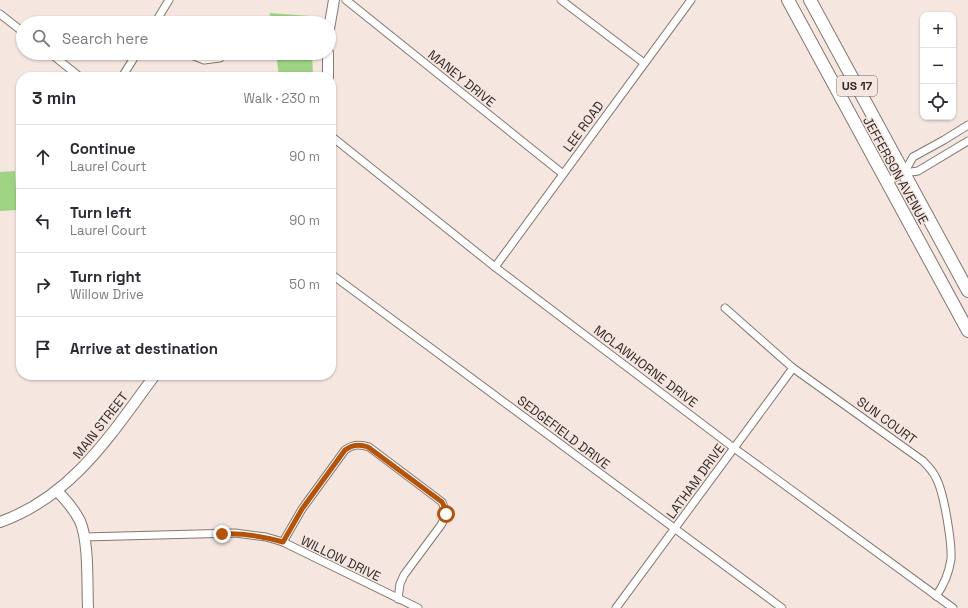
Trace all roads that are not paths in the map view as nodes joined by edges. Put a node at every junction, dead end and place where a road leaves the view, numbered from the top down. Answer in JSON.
{"nodes":[{"id":1,"x":168,"y":0,"type":"edge"},
{"id":2,"x":334,"y":0,"type":"edge"},
{"id":3,"x":346,"y":0,"type":"edge"},
{"id":4,"x":561,"y":0,"type":"edge"},
{"id":5,"x":691,"y":0,"type":"edge"},
{"id":6,"x":788,"y":0,"type":"edge"},
{"id":7,"x":810,"y":0,"type":"edge"},
{"id":8,"x":0,"y":14,"type":"edge"},
{"id":9,"x":159,"y":16,"type":"edge"},
{"id":10,"x":331,"y":16,"type":"edge"},
{"id":11,"x":16,"y":27,"type":"edge"},
{"id":12,"x":59,"y":60,"type":"edge"},
{"id":13,"x":133,"y":60,"type":"edge"},
{"id":14,"x":328,"y":60,"type":"edge"},
{"id":15,"x":644,"y":63,"type":"junction"},
{"id":16,"x":74,"y":72,"type":"edge"},
{"id":17,"x":125,"y":72,"type":"edge"},
{"id":18,"x":328,"y":72,"type":"edge"},
{"id":19,"x":968,"y":125,"type":"edge"},
{"id":20,"x":336,"y":140,"type":"edge"},
{"id":21,"x":968,"y":141,"type":"edge"},
{"id":22,"x":904,"y":173,"type":"junction"},
{"id":23,"x":563,"y":174,"type":"junction"},
{"id":24,"x":886,"y":182,"type":"junction"},
{"id":25,"x":495,"y":267,"type":"junction"},
{"id":26,"x":336,"y":278,"type":"edge"},
{"id":27,"x":968,"y":291,"type":"edge"},
{"id":28,"x":725,"y":308,"type":"dead end"},
{"id":29,"x":968,"y":332,"type":"edge"},
{"id":30,"x":794,"y":368,"type":"junction"},
{"id":31,"x":151,"y":380,"type":"edge"},
{"id":32,"x":734,"y":448,"type":"junction"},
{"id":33,"x":57,"y":491,"type":"junction"},
{"id":34,"x":0,"y":522,"type":"edge"},
{"id":35,"x":674,"y":529,"type":"junction"},
{"id":36,"x":84,"y":537,"type":"junction"},
{"id":37,"x":283,"y":542,"type":"junction"},
{"id":38,"x":936,"y":596,"type":"junction"},
{"id":39,"x":398,"y":599,"type":"junction"},
{"id":40,"x":88,"y":608,"type":"edge"},
{"id":41,"x":418,"y":608,"type":"edge"},
{"id":42,"x":616,"y":608,"type":"edge"},
{"id":43,"x":782,"y":608,"type":"edge"},
{"id":44,"x":953,"y":608,"type":"edge"}],
"edges":[{"from":1,"to":9,"type":"street"},
{"from":2,"to":10,"type":"main road"},
{"from":3,"to":23,"type":"street","name":"MANEY DRIVE"},
{"from":4,"to":15,"type":"street"},
{"from":5,"to":15,"type":"street","name":"LEE ROAD"},
{"from":6,"to":24,"type":"main road","name":"JEFFERSON AVENUE","number":"US 17"},
{"from":7,"to":22,"type":"main road","name":"JEFFERSON AVENUE","number":"US 17"},
{"from":8,"to":11,"type":"street"},
{"from":12,"to":16,"type":"street"},
{"from":13,"to":17,"type":"street"},
{"from":14,"to":18,"type":"main road"},
{"from":15,"to":23,"type":"street","name":"LEE ROAD"},
{"from":19,"to":22,"type":"street"},
{"from":20,"to":25,"type":"street","name":"MCLAWHORNE DRIVE"},
{"from":21,"to":22,"type":"street"},
{"from":22,"to":24,"type":"street"},
{"from":22,"to":27,"type":"main road","name":"JEFFERSON AVENUE","number":"US 17"},
{"from":23,"to":25,"type":"street","name":"LEE ROAD"},
{"from":24,"to":29,"type":"main road","name":"JEFFERSON AVENUE","number":"US 17"},
{"from":25,"to":32,"type":"street","name":"MCLAWHORNE DRIVE"},
{"from":26,"to":35,"type":"street","name":"SEDGEFIELD DRIVE"},
{"from":28,"to":30,"type":"street","name":"SUN COURT"},
{"from":30,"to":32,"type":"street","name":"LATHAM DRIVE"},
{"from":30,"to":38,"type":"street","name":"SUN COURT"},
{"from":31,"to":33,"type":"main road","name":"MAIN STREET"},
{"from":32,"to":35,"type":"street","name":"LATHAM DRIVE"},
{"from":32,"to":38,"type":"street","name":"MCLAWHORNE DRIVE"},
{"from":33,"to":34,"type":"main road","name":"MAIN STREET"},
{"from":33,"to":36,"type":"main road"},
{"from":35,"to":42,"type":"street","name":"LATHAM DRIVE"},
{"from":35,"to":43,"type":"street","name":"SEDGEFIELD DRIVE"},
{"from":36,"to":37,"type":"street","name":"WILLOW DRIVE"},
{"from":36,"to":40,"type":"main road"},
{"from":37,"to":39,"type":"street","name":"WILLOW DRIVE"},
{"from":37,"to":39,"type":"street"},
{"from":38,"to":44,"type":"street","name":"MCLAWHORNE DRIVE"},
{"from":39,"to":41,"type":"street","name":"WILLOW DRIVE"}]}
